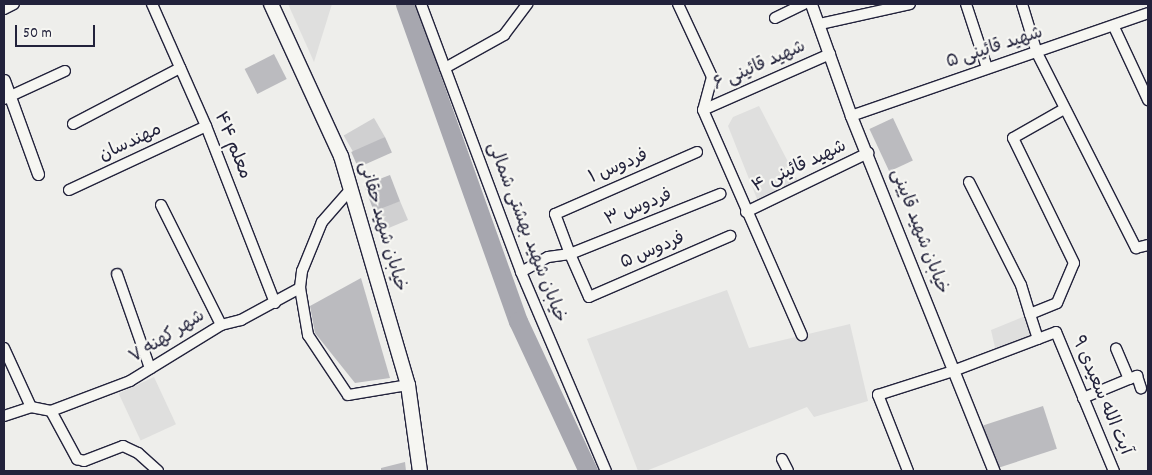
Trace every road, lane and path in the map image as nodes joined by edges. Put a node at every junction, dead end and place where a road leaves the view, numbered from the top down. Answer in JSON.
{"nodes":[{"id":1,"x":14,"y":4,"type":"edge"},
{"id":2,"x":152,"y":4,"type":"edge"},
{"id":3,"x":271,"y":4,"type":"edge"},
{"id":4,"x":421,"y":4,"type":"edge"},
{"id":5,"x":527,"y":4,"type":"edge"},
{"id":6,"x":678,"y":4,"type":"edge"},
{"id":7,"x":804,"y":4,"type":"edge"},
{"id":8,"x":810,"y":4,"type":"edge"},
{"id":9,"x":910,"y":4,"type":"edge"},
{"id":10,"x":966,"y":4,"type":"edge"},
{"id":11,"x":1022,"y":4,"type":"edge"},
{"id":12,"x":4,"y":9,"type":"edge"},
{"id":13,"x":1148,"y":14,"type":"edge"},
{"id":14,"x":775,"y":18,"type":"dead end"},
{"id":15,"x":820,"y":24,"type":"junction"},
{"id":16,"x":1114,"y":27,"type":"junction"},
{"id":17,"x":1037,"y":53,"type":"junction"},
{"id":18,"x":830,"y":54,"type":"junction"},
{"id":19,"x":180,"y":68,"type":"junction"},
{"id":20,"x":445,"y":68,"type":"junction"},
{"id":21,"x":987,"y":68,"type":"junction"},
{"id":22,"x":65,"y":71,"type":"dead end"},
{"id":23,"x":4,"y":80,"type":"edge"},
{"id":24,"x":7,"y":98,"type":"edge"},
{"id":25,"x":1148,"y":100,"type":"edge"},
{"id":26,"x":1064,"y":109,"type":"junction"},
{"id":27,"x":703,"y":110,"type":"junction"},
{"id":28,"x":851,"y":116,"type":"junction"},
{"id":29,"x":73,"y":124,"type":"dead end"},
{"id":30,"x":206,"y":126,"type":"junction"},
{"id":31,"x":697,"y":152,"type":"dead end"},
{"id":32,"x":868,"y":154,"type":"junction"},
{"id":33,"x":38,"y":174,"type":"dead end"},
{"id":34,"x":969,"y":182,"type":"dead end"},
{"id":35,"x":69,"y":190,"type":"dead end"},
{"id":36,"x":350,"y":190,"type":"junction"},
{"id":37,"x":720,"y":194,"type":"dead end"},
{"id":38,"x":161,"y":205,"type":"dead end"},
{"id":39,"x":746,"y":212,"type":"junction"},
{"id":40,"x":730,"y":236,"type":"dead end"},
{"id":41,"x":1148,"y":246,"type":"edge"},
{"id":42,"x":570,"y":254,"type":"junction"},
{"id":43,"x":521,"y":272,"type":"junction"},
{"id":44,"x":117,"y":274,"type":"dead end"},
{"id":45,"x":300,"y":288,"type":"junction"},
{"id":46,"x":274,"y":303,"type":"junction"},
{"id":47,"x":1030,"y":314,"type":"junction"},
{"id":48,"x":221,"y":325,"type":"junction"},
{"id":49,"x":802,"y":335,"type":"dead end"},
{"id":50,"x":1038,"y":339,"type":"junction"},
{"id":51,"x":4,"y":348,"type":"edge"},
{"id":52,"x":1116,"y":349,"type":"dead end"},
{"id":53,"x":150,"y":368,"type":"junction"},
{"id":54,"x":953,"y":371,"type":"junction"},
{"id":55,"x":1129,"y":379,"type":"junction"},
{"id":56,"x":408,"y":385,"type":"junction"},
{"id":57,"x":1141,"y":388,"type":"dead end"},
{"id":58,"x":1083,"y":398,"type":"junction"},
{"id":59,"x":31,"y":407,"type":"junction"},
{"id":60,"x":51,"y":411,"type":"junction"},
{"id":61,"x":4,"y":416,"type":"edge"},
{"id":62,"x":782,"y":459,"type":"dead end"},
{"id":63,"x":158,"y":471,"type":"edge"},
{"id":64,"x":420,"y":471,"type":"edge"},
{"id":65,"x":606,"y":471,"type":"edge"},
{"id":66,"x":788,"y":471,"type":"edge"},
{"id":67,"x":908,"y":471,"type":"edge"},
{"id":68,"x":994,"y":471,"type":"edge"},
{"id":69,"x":1114,"y":471,"type":"edge"}],
"edges":[{"from":1,"to":12,"type":"street"},
{"from":2,"to":19,"type":"street","name":"معلم ۴۴"},
{"from":3,"to":36,"type":"main road","name":"خیابان شهید حقانی"},
{"from":4,"to":20,"type":"street","name":"خیابان شهید بهشتی شمالی"},
{"from":5,"to":20,"type":"street"},
{"from":6,"to":27,"type":"street"},
{"from":7,"to":14,"type":"street"},
{"from":8,"to":15,"type":"street","name":"خیابان شهید قایینی"},
{"from":9,"to":15,"type":"street"},
{"from":10,"to":21,"type":"street"},
{"from":11,"to":17,"type":"street"},
{"from":13,"to":16,"type":"street","name":"شهید قائینی ۵"},
{"from":15,"to":18,"type":"street","name":"خیابان شهید قایینی"},
{"from":16,"to":17,"type":"street","name":"شهید قائینی ۵"},
{"from":16,"to":25,"type":"street"},
{"from":17,"to":21,"type":"street","name":"شهید قائینی ۵"},
{"from":17,"to":26,"type":"street"},
{"from":18,"to":27,"type":"street","name":"شهید قائینی ۶"},
{"from":18,"to":28,"type":"street","name":"خیابان شهید قایینی"},
{"from":19,"to":29,"type":"street"},
{"from":19,"to":30,"type":"street","name":"معلم ۴۴"},
{"from":20,"to":43,"type":"street","name":"خیابان شهید بهشتی شمالی"},
{"from":21,"to":28,"type":"street","name":"شهید قائینی ۵"},
{"from":22,"to":24,"type":"street"},
{"from":23,"to":24,"type":"street"},
{"from":24,"to":33,"type":"street"},
{"from":26,"to":41,"type":"street"},
{"from":26,"to":47,"type":"street"},
{"from":27,"to":39,"type":"street"},
{"from":28,"to":32,"type":"street","name":"خیابان شهید قایینی"},
{"from":30,"to":35,"type":"street","name":"مهندسان"},
{"from":30,"to":46,"type":"street","name":"معلم ۴۴"},
{"from":31,"to":42,"type":"street","name":"فردوس ۱"},
{"from":32,"to":39,"type":"street","name":"شهید قائینی ۴"},
{"from":32,"to":54,"type":"street","name":"خیابان شهید قایینی"},
{"from":34,"to":47,"type":"street"},
{"from":36,"to":45,"type":"street"},
{"from":36,"to":56,"type":"main road","name":"خیابان شهید حقانی"},
{"from":37,"to":42,"type":"street","name":"فردوس ۳"},
{"from":38,"to":48,"type":"street"},
{"from":39,"to":49,"type":"street"},
{"from":40,"to":42,"type":"street","name":"فردوس ۵"},
{"from":42,"to":43,"type":"street","name":"فردوس ۳"},
{"from":43,"to":65,"type":"street","name":"خیابان شهید بهشتی شمالی"},
{"from":44,"to":53,"type":"street"},
{"from":45,"to":46,"type":"street","name":"شهر کهنه ۷"},
{"from":45,"to":56,"type":"street"},
{"from":46,"to":48,"type":"street","name":"شهر کهنه ۷"},
{"from":47,"to":50,"type":"street"},
{"from":48,"to":53,"type":"street","name":"شهر کهنه ۷"},
{"from":50,"to":54,"type":"street"},
{"from":50,"to":58,"type":"street","name":"آیت الله سعیدی ۹"},
{"from":51,"to":59,"type":"street"},
{"from":52,"to":55,"type":"street"},
{"from":53,"to":60,"type":"street","name":"شهر کهنه ۷"},
{"from":54,"to":67,"type":"street"},
{"from":54,"to":68,"type":"street","name":"خیابان شهید قایینی"},
{"from":55,"to":57,"type":"street"},
{"from":55,"to":58,"type":"street"},
{"from":56,"to":64,"type":"main road","name":"خیابان شهید حقانی"},
{"from":58,"to":69,"type":"street","name":"آیت الله سعیدی ۹"},
{"from":59,"to":60,"type":"street"},
{"from":59,"to":61,"type":"street"},
{"from":60,"to":63,"type":"street"},
{"from":62,"to":66,"type":"street"}]}
